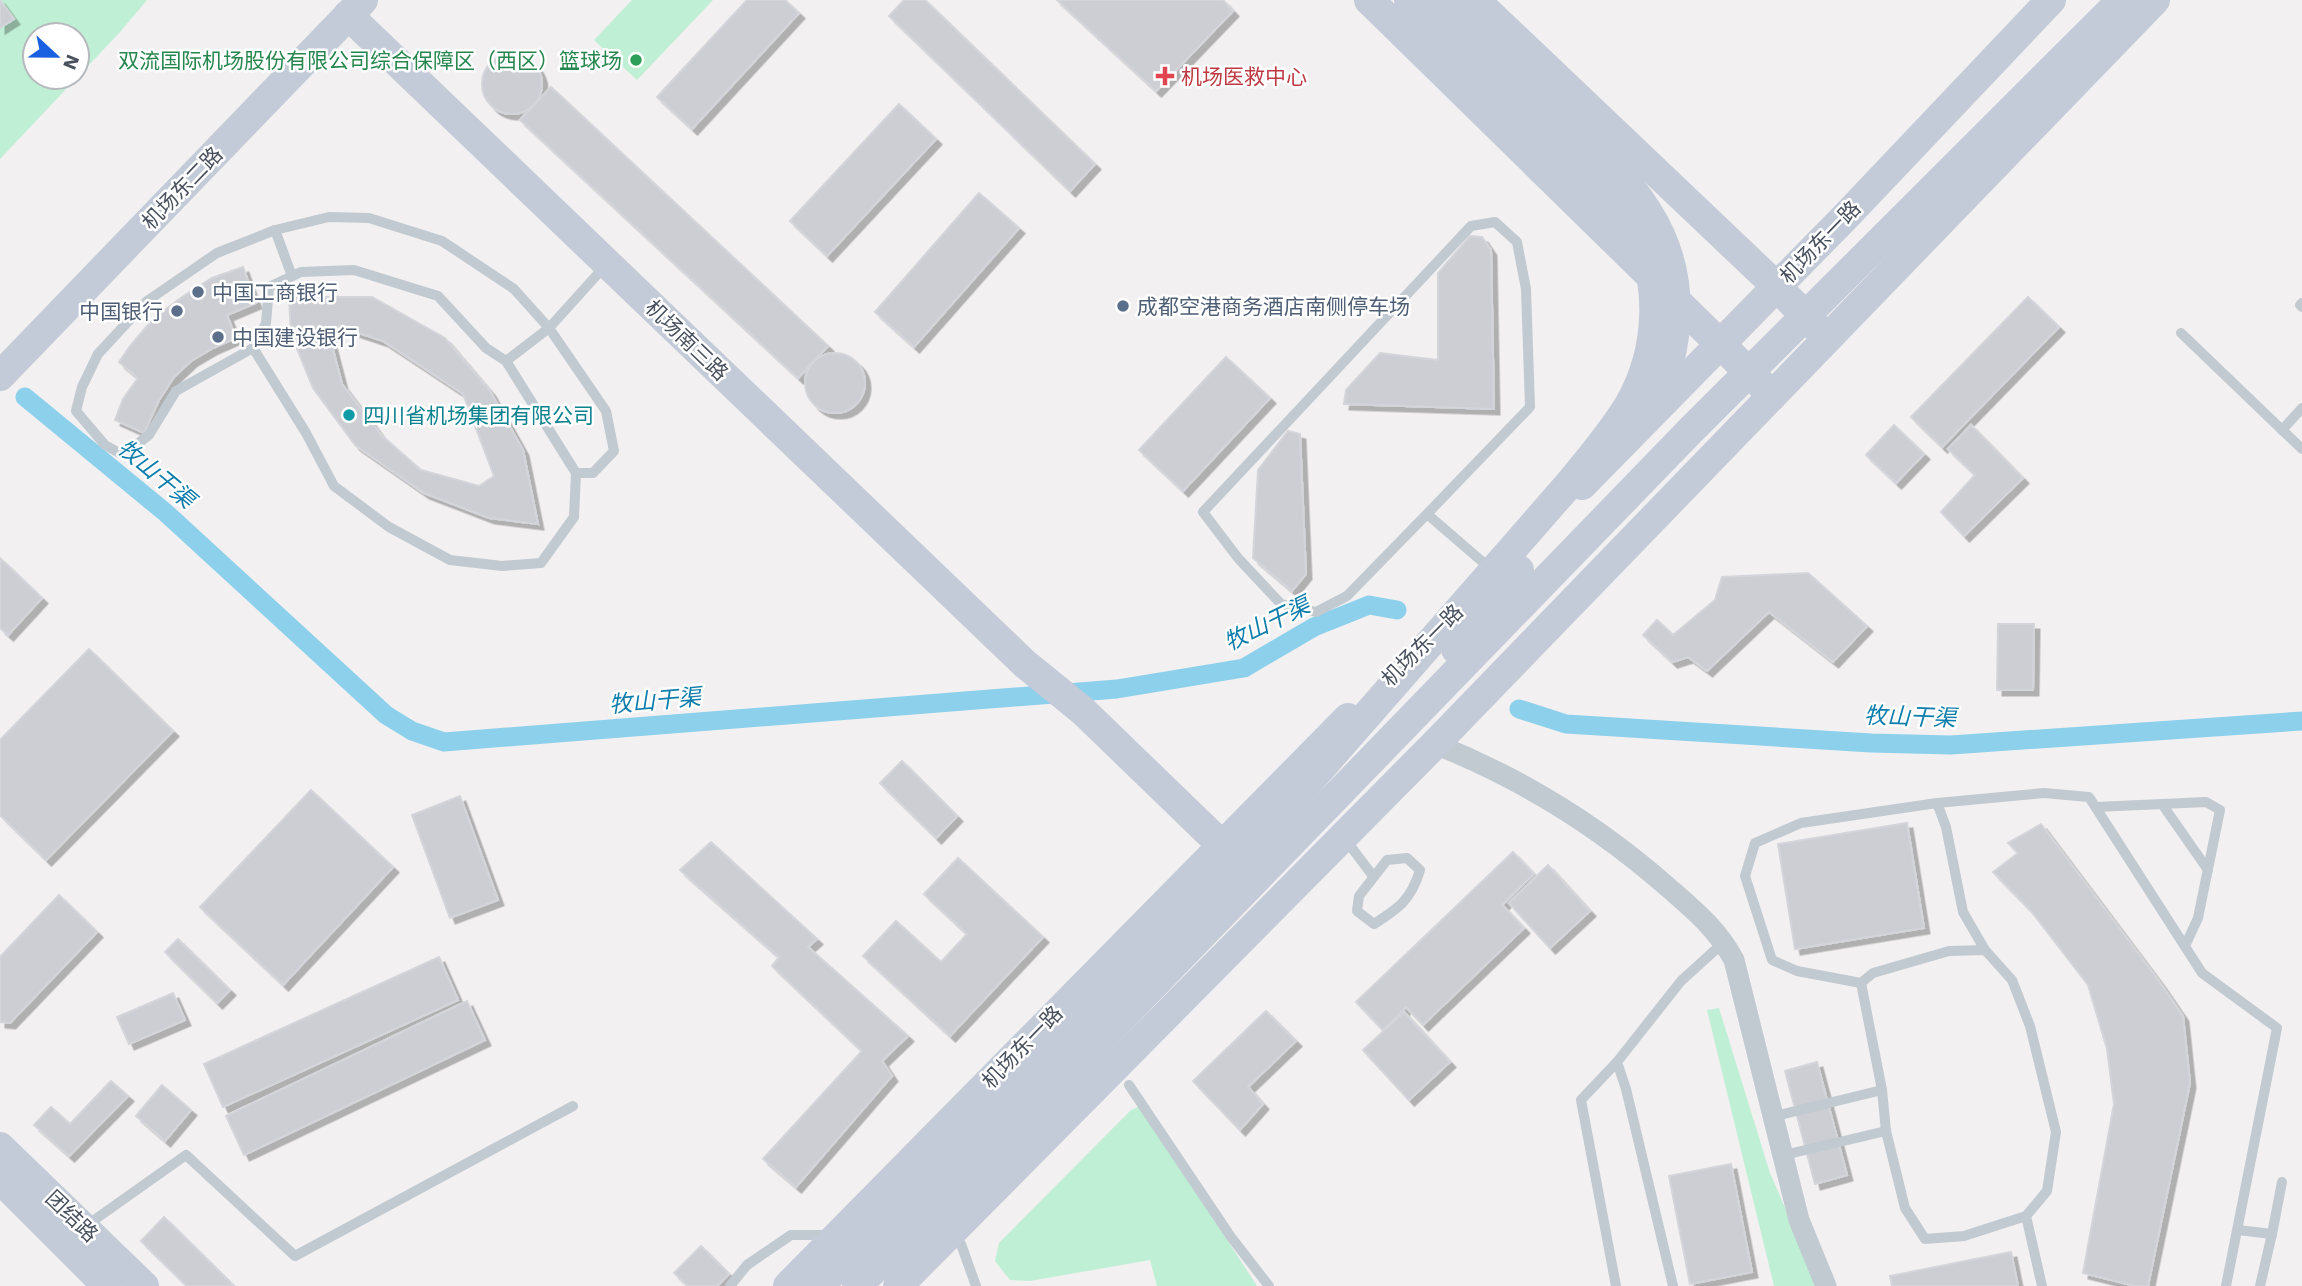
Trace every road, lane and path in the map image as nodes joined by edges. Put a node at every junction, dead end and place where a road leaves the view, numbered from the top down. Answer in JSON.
{"nodes":[{"id":1,"x":1369,"y":0,"type":"edge"},
{"id":2,"x":1409,"y":0,"type":"edge"},
{"id":3,"x":1442,"y":0,"type":"edge"},
{"id":4,"x":1475,"y":0,"type":"edge"},
{"id":5,"x":2051,"y":0,"type":"edge"},
{"id":6,"x":2122,"y":0,"type":"edge"},
{"id":7,"x":2132,"y":0,"type":"edge"},
{"id":8,"x":2155,"y":0,"type":"edge"},
{"id":9,"x":356,"y":8,"type":"edge"},
{"id":10,"x":275,"y":230,"type":"junction"},
{"id":11,"x":608,"y":264,"type":"junction"},
{"id":12,"x":292,"y":276,"type":"junction"},
{"id":13,"x":1777,"y":287,"type":"junction"},
{"id":14,"x":1856,"y":308,"type":"junction"},
{"id":15,"x":549,"y":328,"type":"junction"},
{"id":16,"x":2181,"y":333,"type":"dead end"},
{"id":17,"x":1827,"y":339,"type":"junction"},
{"id":18,"x":1721,"y":344,"type":"junction"},
{"id":19,"x":253,"y":348,"type":"junction"},
{"id":20,"x":506,"y":361,"type":"junction"},
{"id":21,"x":0,"y":376,"type":"edge"},
{"id":22,"x":1772,"y":395,"type":"junction"},
{"id":23,"x":2302,"y":408,"type":"edge"},
{"id":24,"x":2282,"y":430,"type":"junction"},
{"id":25,"x":2302,"y":449,"type":"edge"},
{"id":26,"x":576,"y":473,"type":"junction"},
{"id":27,"x":1427,"y":514,"type":"junction"},
{"id":28,"x":1494,"y":572,"type":"junction"},
{"id":29,"x":1435,"y":744,"type":"junction"},
{"id":30,"x":1937,"y":803,"type":"junction"},
{"id":31,"x":2162,"y":804,"type":"junction"},
{"id":32,"x":1327,"y":806,"type":"junction"},
{"id":33,"x":2096,"y":807,"type":"junction"},
{"id":34,"x":1343,"y":837,"type":"junction"},
{"id":35,"x":1220,"y":845,"type":"junction"},
{"id":36,"x":2208,"y":870,"type":"junction"},
{"id":37,"x":1373,"y":876,"type":"junction"},
{"id":38,"x":1281,"y":900,"type":"junction"},
{"id":39,"x":1725,"y":942,"type":"junction"},
{"id":40,"x":2185,"y":946,"type":"junction"},
{"id":41,"x":1985,"y":950,"type":"junction"},
{"id":42,"x":1861,"y":983,"type":"junction"},
{"id":43,"x":1617,"y":1062,"type":"junction"},
{"id":44,"x":1100,"y":1082,"type":"junction"},
{"id":45,"x":1129,"y":1085,"type":"dead end"},
{"id":46,"x":1882,"y":1090,"type":"junction"},
{"id":47,"x":573,"y":1106,"type":"dead end"},
{"id":48,"x":1774,"y":1116,"type":"junction"},
{"id":49,"x":1886,"y":1131,"type":"junction"},
{"id":50,"x":0,"y":1147,"type":"edge"},
{"id":51,"x":1784,"y":1155,"type":"junction"},
{"id":52,"x":0,"y":1180,"type":"edge"},
{"id":53,"x":2282,"y":1182,"type":"dead end"},
{"id":54,"x":2026,"y":1216,"type":"junction"},
{"id":55,"x":90,"y":1223,"type":"dead end"},
{"id":56,"x":2238,"y":1230,"type":"junction"},
{"id":57,"x":2272,"y":1234,"type":"junction"},
{"id":58,"x":838,"y":1235,"type":"junction"},
{"id":59,"x":961,"y":1244,"type":"junction"},
{"id":60,"x":107,"y":1286,"type":"edge"},
{"id":61,"x":145,"y":1286,"type":"edge"},
{"id":62,"x":730,"y":1286,"type":"edge"},
{"id":63,"x":788,"y":1286,"type":"edge"},
{"id":64,"x":819,"y":1286,"type":"edge"},
{"id":65,"x":856,"y":1286,"type":"edge"},
{"id":66,"x":898,"y":1286,"type":"edge"},
{"id":67,"x":920,"y":1286,"type":"edge"},
{"id":68,"x":976,"y":1286,"type":"edge"},
{"id":69,"x":1269,"y":1286,"type":"edge"},
{"id":70,"x":1616,"y":1286,"type":"edge"},
{"id":71,"x":1673,"y":1286,"type":"edge"},
{"id":72,"x":1826,"y":1286,"type":"edge"},
{"id":73,"x":2042,"y":1286,"type":"edge"},
{"id":74,"x":2226,"y":1286,"type":"edge"},
{"id":75,"x":2260,"y":1286,"type":"edge"}],
"edges":[{"from":1,"to":18,"type":"street"},
{"from":2,"to":64,"type":"street","bridge":true},
{"from":3,"to":32,"type":"street","bridge":true},
{"from":4,"to":13,"type":"street"},
{"from":5,"to":13,"type":"street","name":"机场东一路"},
{"from":6,"to":32,"type":"street","bridge":true},
{"from":7,"to":14,"type":"street"},
{"from":8,"to":14,"type":"street"},
{"from":9,"to":11,"type":"street","name":"机场南三路"},
{"from":9,"to":21,"type":"street","name":"机场东二路"},
{"from":10,"to":12,"type":"lane"},
{"from":10,"to":15,"type":"lane"},
{"from":10,"to":19,"type":"lane"},
{"from":11,"to":15,"type":"lane"},
{"from":11,"to":35,"type":"street","name":"机场南三路"},
{"from":12,"to":19,"type":"lane"},
{"from":12,"to":20,"type":"lane"},
{"from":13,"to":17,"type":"street"},
{"from":13,"to":18,"type":"street","name":"机场东一路"},
{"from":14,"to":17,"type":"street"},
{"from":15,"to":20,"type":"lane"},
{"from":15,"to":26,"type":"lane"},
{"from":16,"to":24,"type":"lane"},
{"from":17,"to":22,"type":"street"},
{"from":18,"to":22,"type":"street"},
{"from":18,"to":28,"type":"street","name":"机场东一路"},
{"from":19,"to":26,"type":"lane"},
{"from":20,"to":26,"type":"lane"},
{"from":22,"to":29,"type":"street"},
{"from":23,"to":24,"type":"lane"},
{"from":24,"to":25,"type":"lane"},
{"from":27,"to":27,"type":"lane"},
{"from":27,"to":28,"type":"lane"},
{"from":28,"to":35,"type":"street","name":"机场东一路"},
{"from":29,"to":34,"type":"street"},
{"from":29,"to":39,"type":"street"},
{"from":30,"to":33,"type":"lane"},
{"from":30,"to":41,"type":"lane"},
{"from":30,"to":42,"type":"lane"},
{"from":31,"to":33,"type":"lane"},
{"from":31,"to":36,"type":"lane"},
{"from":31,"to":36,"type":"lane"},
{"from":32,"to":65,"type":"street","bridge":true},
{"from":33,"to":40,"type":"lane"},
{"from":34,"to":37,"type":"lane"},
{"from":34,"to":38,"type":"street"},
{"from":35,"to":38,"type":"street","name":"机场南三路"},
{"from":35,"to":58,"type":"street","name":"机场东一路"},
{"from":36,"to":40,"type":"lane"},
{"from":37,"to":37,"type":"lane"},
{"from":38,"to":44,"type":"street"},
{"from":39,"to":43,"type":"lane"},
{"from":39,"to":48,"type":"street"},
{"from":40,"to":56,"type":"lane"},
{"from":41,"to":42,"type":"lane"},
{"from":41,"to":54,"type":"lane"},
{"from":42,"to":46,"type":"lane"},
{"from":43,"to":70,"type":"lane"},
{"from":43,"to":71,"type":"lane"},
{"from":44,"to":59,"type":"street"},
{"from":44,"to":66,"type":"street"},
{"from":45,"to":69,"type":"lane"},
{"from":46,"to":48,"type":"lane"},
{"from":46,"to":49,"type":"lane"},
{"from":47,"to":55,"type":"lane"},
{"from":48,"to":51,"type":"street"},
{"from":49,"to":51,"type":"lane"},
{"from":49,"to":54,"type":"lane"},
{"from":50,"to":61,"type":"street","name":"团结路"},
{"from":51,"to":72,"type":"street"},
{"from":52,"to":60,"type":"street"},
{"from":53,"to":57,"type":"lane"},
{"from":54,"to":73,"type":"lane"},
{"from":56,"to":57,"type":"lane"},
{"from":56,"to":74,"type":"lane"},
{"from":57,"to":75,"type":"lane"},
{"from":58,"to":62,"type":"lane"},
{"from":58,"to":63,"type":"street","name":"机场东一路"},
{"from":59,"to":67,"type":"street"},
{"from":59,"to":68,"type":"lane"}]}
